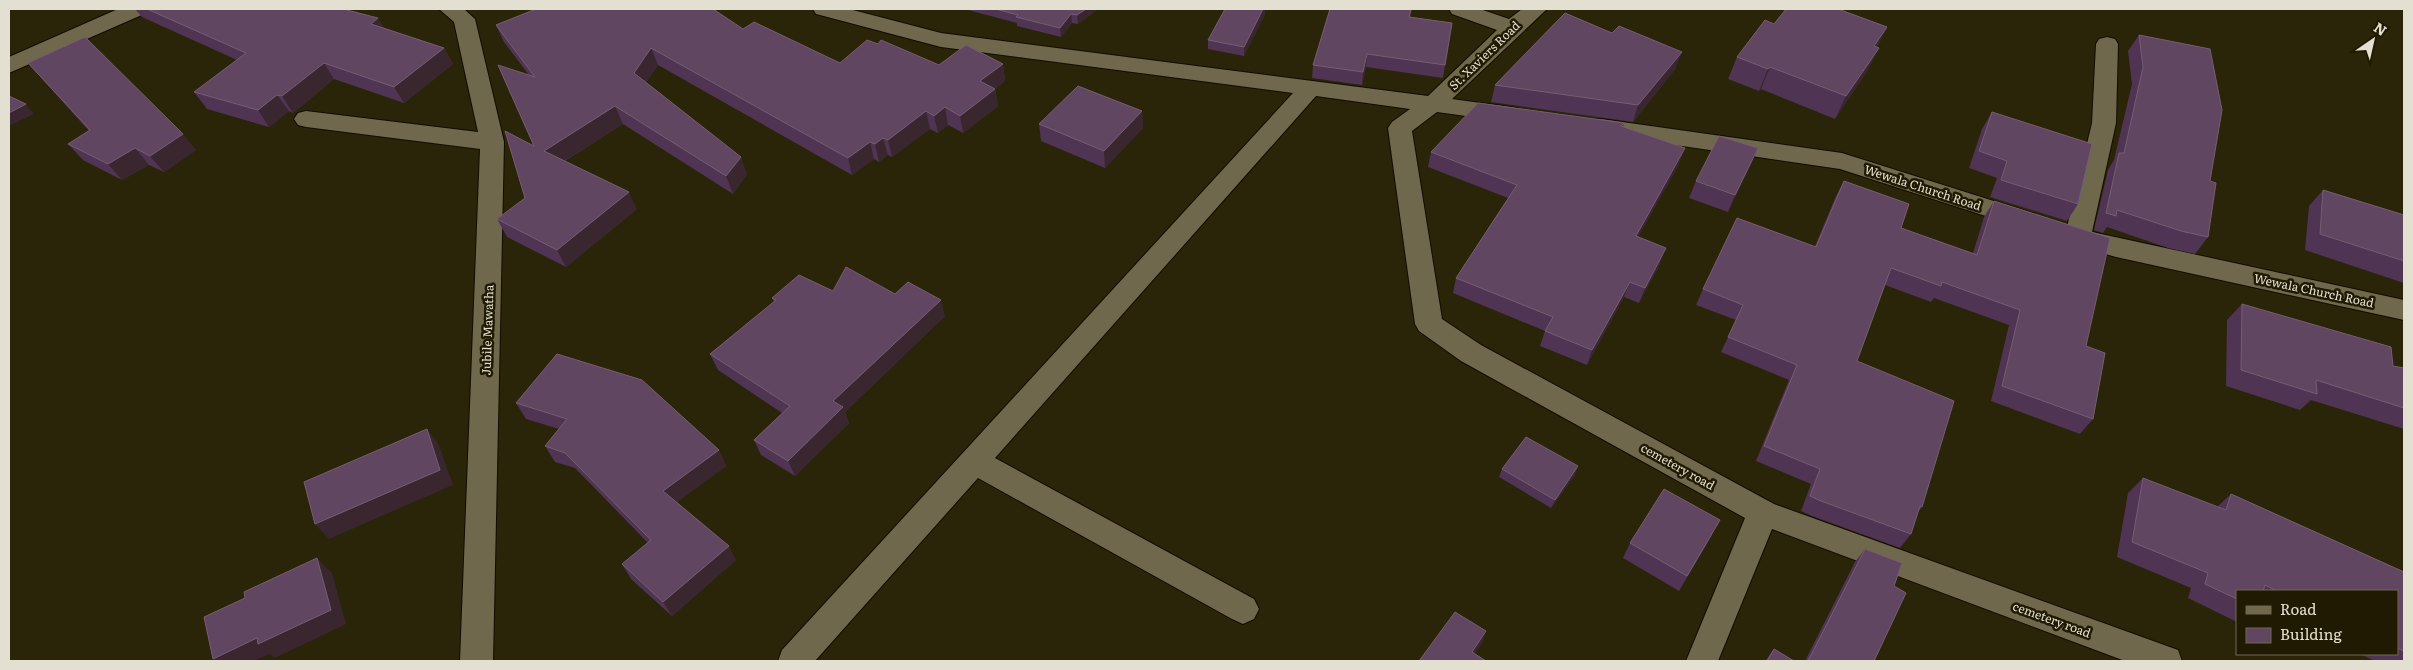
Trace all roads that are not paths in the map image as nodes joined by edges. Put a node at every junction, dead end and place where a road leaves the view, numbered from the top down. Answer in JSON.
{"nodes":[{"id":1,"x":136,"y":9,"type":"edge"},
{"id":2,"x":450,"y":9,"type":"edge"},
{"id":3,"x":824,"y":9,"type":"edge"},
{"id":4,"x":1460,"y":9,"type":"edge"},
{"id":5,"x":1536,"y":9,"type":"edge"},
{"id":6,"x":1512,"y":28,"type":"junction"},
{"id":7,"x":2107,"y":44,"type":"dead end"},
{"id":8,"x":9,"y":66,"type":"edge"},
{"id":9,"x":1311,"y":88,"type":"junction"},
{"id":10,"x":1434,"y":103,"type":"junction"},
{"id":11,"x":1531,"y":117,"type":"edge"},
{"id":12,"x":306,"y":119,"type":"dead end"},
{"id":13,"x":1580,"y":124,"type":"edge"},
{"id":14,"x":492,"y":142,"type":"junction"},
{"id":15,"x":2078,"y":236,"type":"junction"},
{"id":16,"x":2404,"y":310,"type":"edge"},
{"id":17,"x":974,"y":461,"type":"junction"},
{"id":18,"x":1763,"y":513,"type":"junction"},
{"id":19,"x":1243,"y":609,"type":"dead end"},
{"id":20,"x":477,"y":661,"type":"edge"},
{"id":21,"x":794,"y":661,"type":"edge"},
{"id":22,"x":1702,"y":661,"type":"edge"},
{"id":23,"x":2166,"y":661,"type":"edge"}],
"edges":[{"from":1,"to":8,"type":"street"},
{"from":2,"to":14,"type":"street","name":"Jubile Mawatha"},
{"from":3,"to":9,"type":"street"},
{"from":4,"to":6,"type":"street"},
{"from":5,"to":6,"type":"street","name":"St. Xaviers Road"},
{"from":6,"to":10,"type":"street","name":"St. Xaviers Road"},
{"from":7,"to":15,"type":"street"},
{"from":9,"to":10,"type":"street"},
{"from":9,"to":17,"type":"street"},
{"from":10,"to":11,"type":"street"},
{"from":10,"to":18,"type":"street","name":"cemetery road"},
{"from":12,"to":14,"type":"street"},
{"from":13,"to":15,"type":"street","name":"Wewala Church Road"},
{"from":14,"to":20,"type":"street","name":"Jubile Mawatha"},
{"from":15,"to":16,"type":"street","name":"Wewala Church Road"},
{"from":17,"to":19,"type":"street"},
{"from":17,"to":21,"type":"street"},
{"from":18,"to":22,"type":"street"},
{"from":18,"to":23,"type":"street","name":"cemetery road"}]}
